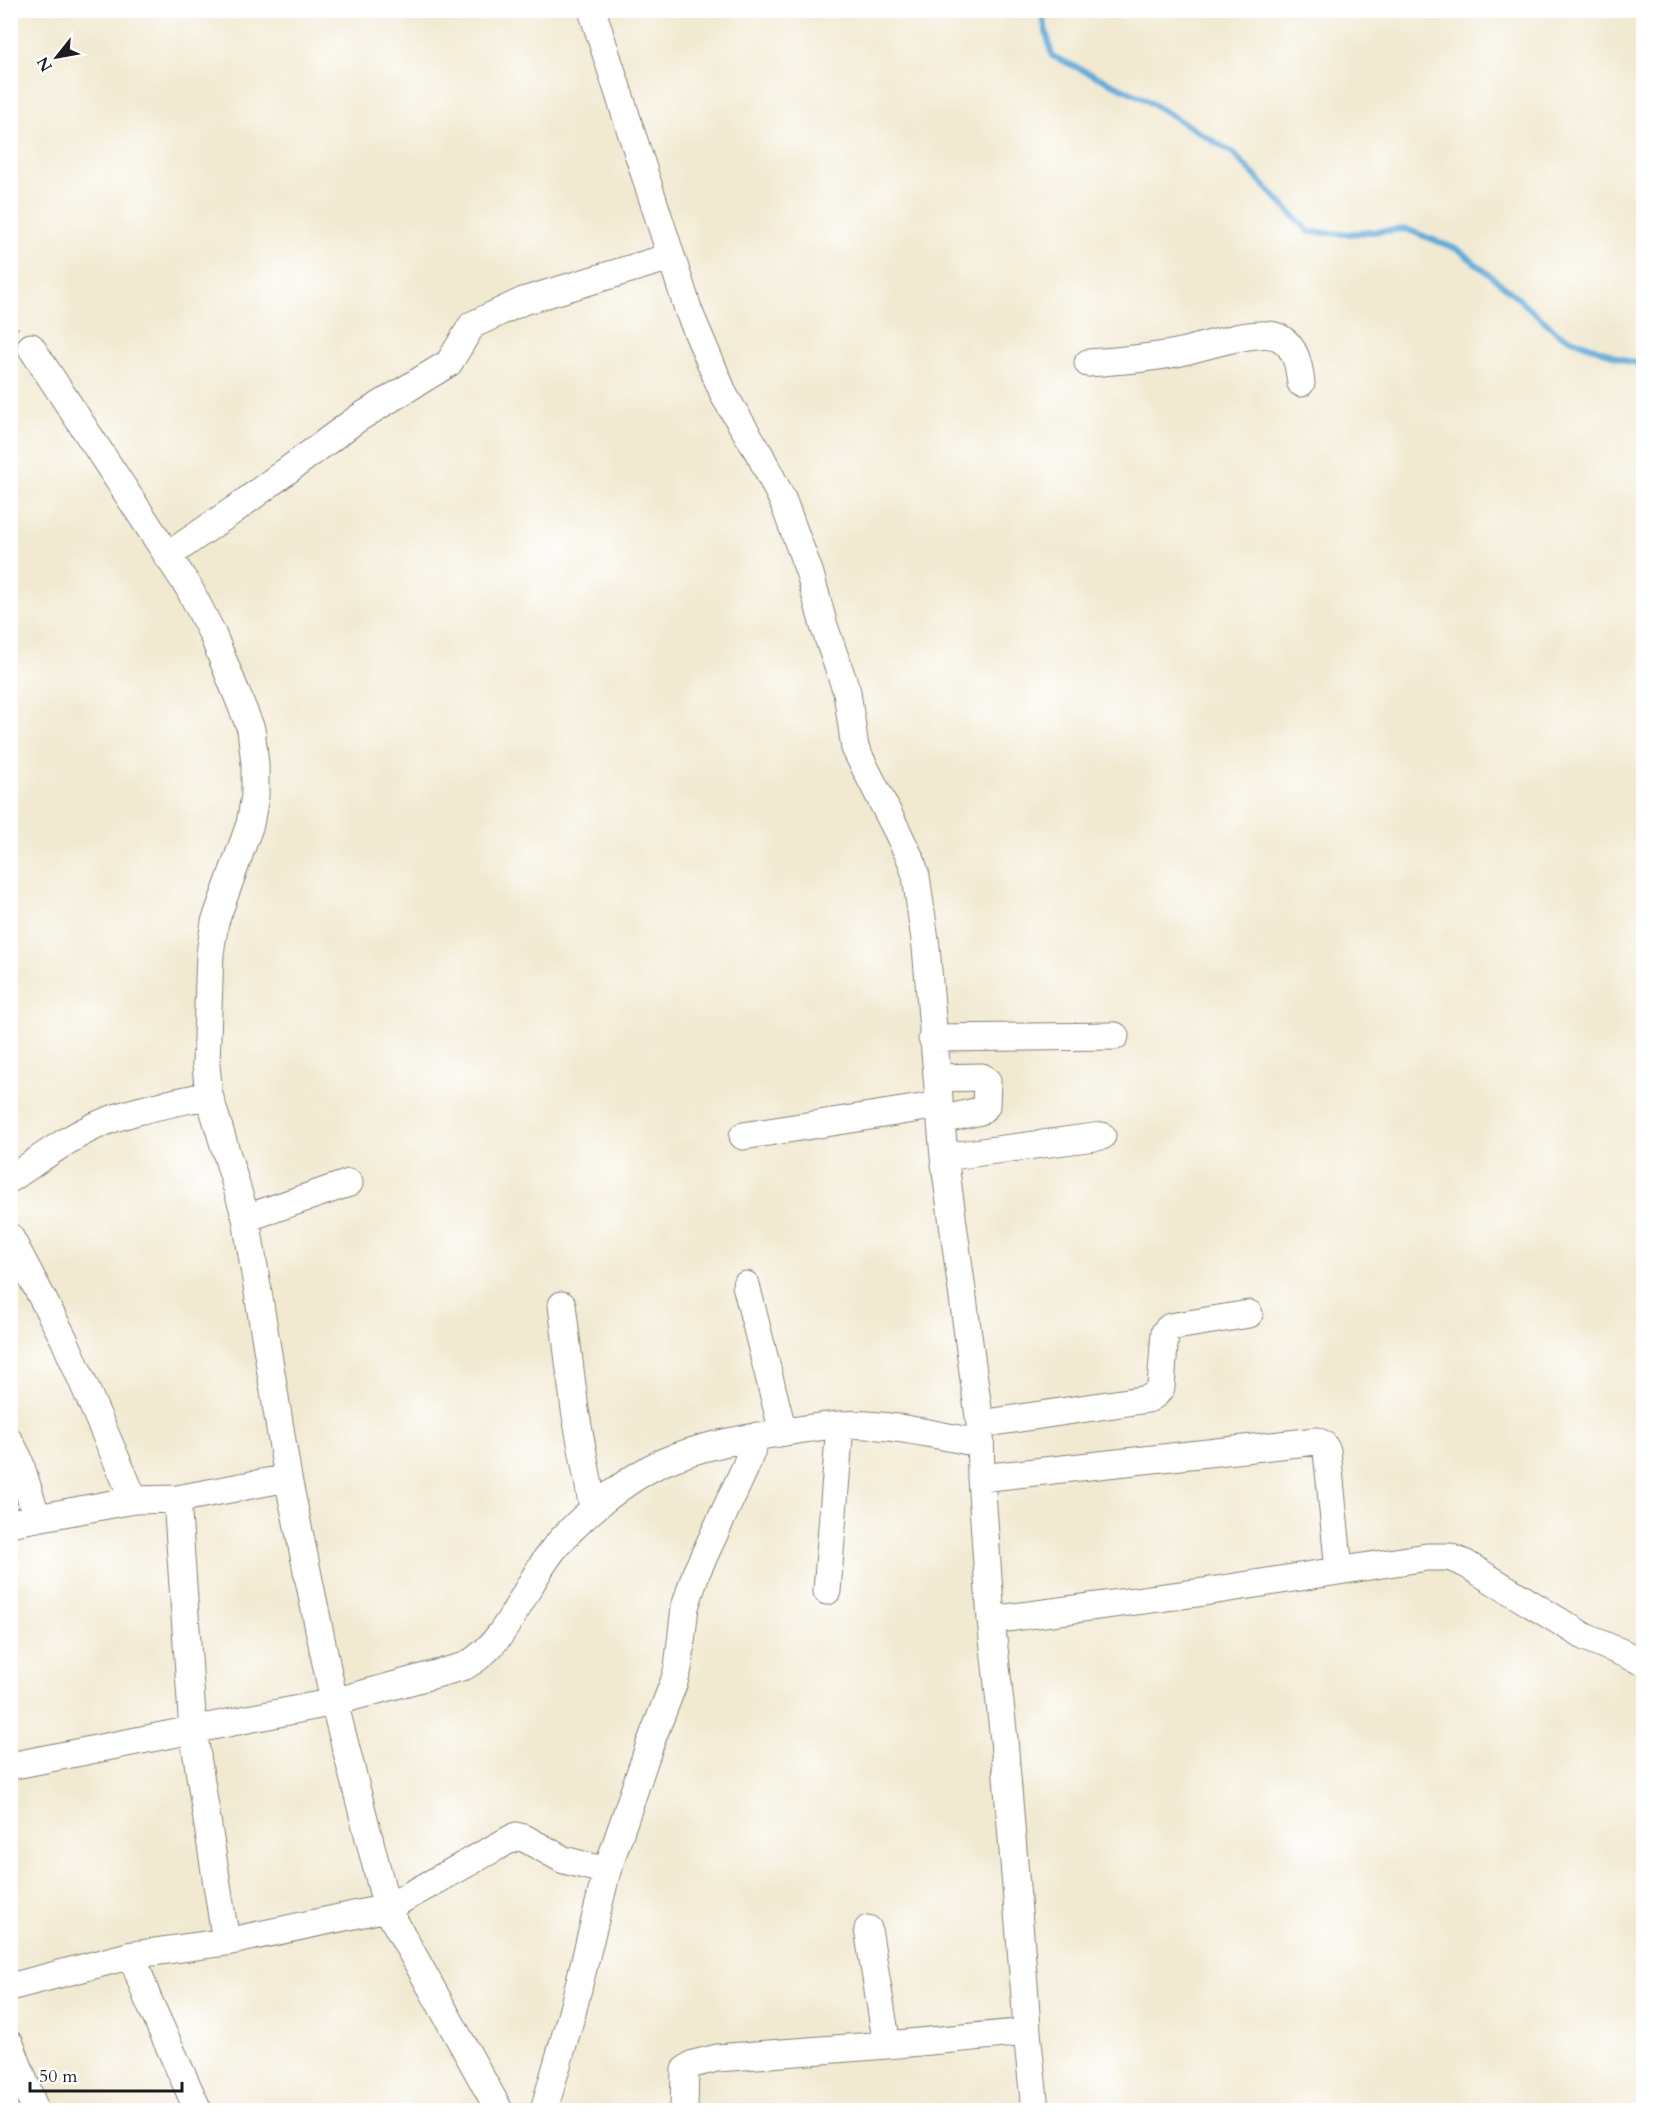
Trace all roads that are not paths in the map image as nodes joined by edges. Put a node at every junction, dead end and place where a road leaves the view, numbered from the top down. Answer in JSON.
{"nodes":[{"id":1,"x":592,"y":10,"type":"edge"},
{"id":2,"x":670,"y":257,"type":"junction"},
{"id":3,"x":31,"y":346,"type":"dead end"},
{"id":4,"x":1094,"y":362,"type":"dead end"},
{"id":5,"x":1301,"y":383,"type":"dead end"},
{"id":6,"x":167,"y":556,"type":"junction"},
{"id":7,"x":1114,"y":1036,"type":"dead end"},
{"id":8,"x":932,"y":1038,"type":"junction"},
{"id":9,"x":937,"y":1078,"type":"junction"},
{"id":10,"x":209,"y":1095,"type":"junction"},
{"id":11,"x":940,"y":1112,"type":"junction"},
{"id":12,"x":743,"y":1136,"type":"dead end"},
{"id":13,"x":1102,"y":1136,"type":"dead end"},
{"id":14,"x":944,"y":1157,"type":"junction"},
{"id":15,"x":10,"y":1179,"type":"edge"},
{"id":16,"x":349,"y":1183,"type":"dead end"},
{"id":17,"x":246,"y":1218,"type":"junction"},
{"id":18,"x":10,"y":1237,"type":"edge"},
{"id":19,"x":746,"y":1285,"type":"dead end"},
{"id":20,"x":562,"y":1305,"type":"dead end"},
{"id":21,"x":1249,"y":1314,"type":"dead end"},
{"id":22,"x":840,"y":1425,"type":"junction"},
{"id":23,"x":980,"y":1433,"type":"junction"},
{"id":24,"x":770,"y":1434,"type":"junction"},
{"id":25,"x":10,"y":1442,"type":"edge"},
{"id":26,"x":288,"y":1478,"type":"junction"},
{"id":27,"x":981,"y":1478,"type":"junction"},
{"id":28,"x":177,"y":1498,"type":"junction"},
{"id":29,"x":134,"y":1500,"type":"junction"},
{"id":30,"x":593,"y":1508,"type":"junction"},
{"id":31,"x":37,"y":1518,"type":"junction"},
{"id":32,"x":10,"y":1523,"type":"edge"},
{"id":33,"x":1339,"y":1570,"type":"junction"},
{"id":34,"x":827,"y":1591,"type":"dead end"},
{"id":35,"x":991,"y":1620,"type":"junction"},
{"id":36,"x":1644,"y":1662,"type":"edge"},
{"id":37,"x":334,"y":1702,"type":"junction"},
{"id":38,"x":194,"y":1730,"type":"junction"},
{"id":39,"x":10,"y":1766,"type":"edge"},
{"id":40,"x":608,"y":1871,"type":"junction"},
{"id":41,"x":387,"y":1908,"type":"junction"},
{"id":42,"x":868,"y":1929,"type":"dead end"},
{"id":43,"x":226,"y":1942,"type":"junction"},
{"id":44,"x":132,"y":1955,"type":"junction"},
{"id":45,"x":10,"y":1987,"type":"edge"},
{"id":46,"x":1027,"y":2032,"type":"junction"},
{"id":47,"x":887,"y":2045,"type":"junction"},
{"id":48,"x":12,"y":2050,"type":"edge"},
{"id":49,"x":35,"y":2110,"type":"edge"},
{"id":50,"x":198,"y":2110,"type":"edge"},
{"id":51,"x":499,"y":2110,"type":"edge"},
{"id":52,"x":544,"y":2110,"type":"edge"},
{"id":53,"x":684,"y":2110,"type":"edge"},
{"id":54,"x":1035,"y":2110,"type":"edge"}],
"edges":[{"from":1,"to":2,"type":"street"},
{"from":2,"to":6,"type":"street"},
{"from":2,"to":8,"type":"street"},
{"from":3,"to":6,"type":"street"},
{"from":4,"to":5,"type":"street"},
{"from":6,"to":10,"type":"street"},
{"from":7,"to":8,"type":"street"},
{"from":8,"to":9,"type":"street"},
{"from":9,"to":11,"type":"street"},
{"from":9,"to":11,"type":"street"},
{"from":10,"to":15,"type":"street"},
{"from":10,"to":17,"type":"street"},
{"from":11,"to":12,"type":"street"},
{"from":11,"to":14,"type":"street"},
{"from":13,"to":14,"type":"street"},
{"from":14,"to":23,"type":"street"},
{"from":16,"to":17,"type":"street"},
{"from":17,"to":26,"type":"street"},
{"from":18,"to":29,"type":"street"},
{"from":19,"to":24,"type":"street"},
{"from":20,"to":30,"type":"street"},
{"from":21,"to":23,"type":"street"},
{"from":22,"to":23,"type":"street"},
{"from":22,"to":24,"type":"street"},
{"from":22,"to":34,"type":"street"},
{"from":23,"to":27,"type":"street"},
{"from":24,"to":30,"type":"street"},
{"from":24,"to":40,"type":"street"},
{"from":25,"to":31,"type":"street"},
{"from":26,"to":28,"type":"street"},
{"from":26,"to":37,"type":"street"},
{"from":27,"to":33,"type":"street"},
{"from":27,"to":35,"type":"street"},
{"from":28,"to":29,"type":"street"},
{"from":28,"to":38,"type":"street"},
{"from":29,"to":31,"type":"street"},
{"from":30,"to":37,"type":"street"},
{"from":31,"to":32,"type":"street"},
{"from":33,"to":35,"type":"street"},
{"from":33,"to":36,"type":"street"},
{"from":35,"to":46,"type":"street"},
{"from":37,"to":38,"type":"street"},
{"from":37,"to":41,"type":"street"},
{"from":38,"to":39,"type":"street"},
{"from":38,"to":43,"type":"street"},
{"from":40,"to":41,"type":"street"},
{"from":40,"to":52,"type":"street"},
{"from":41,"to":43,"type":"street"},
{"from":41,"to":51,"type":"street"},
{"from":42,"to":47,"type":"street"},
{"from":43,"to":44,"type":"street"},
{"from":44,"to":45,"type":"street"},
{"from":44,"to":50,"type":"street"},
{"from":46,"to":47,"type":"street"},
{"from":46,"to":54,"type":"street"},
{"from":47,"to":53,"type":"street"},
{"from":48,"to":49,"type":"street"}]}
